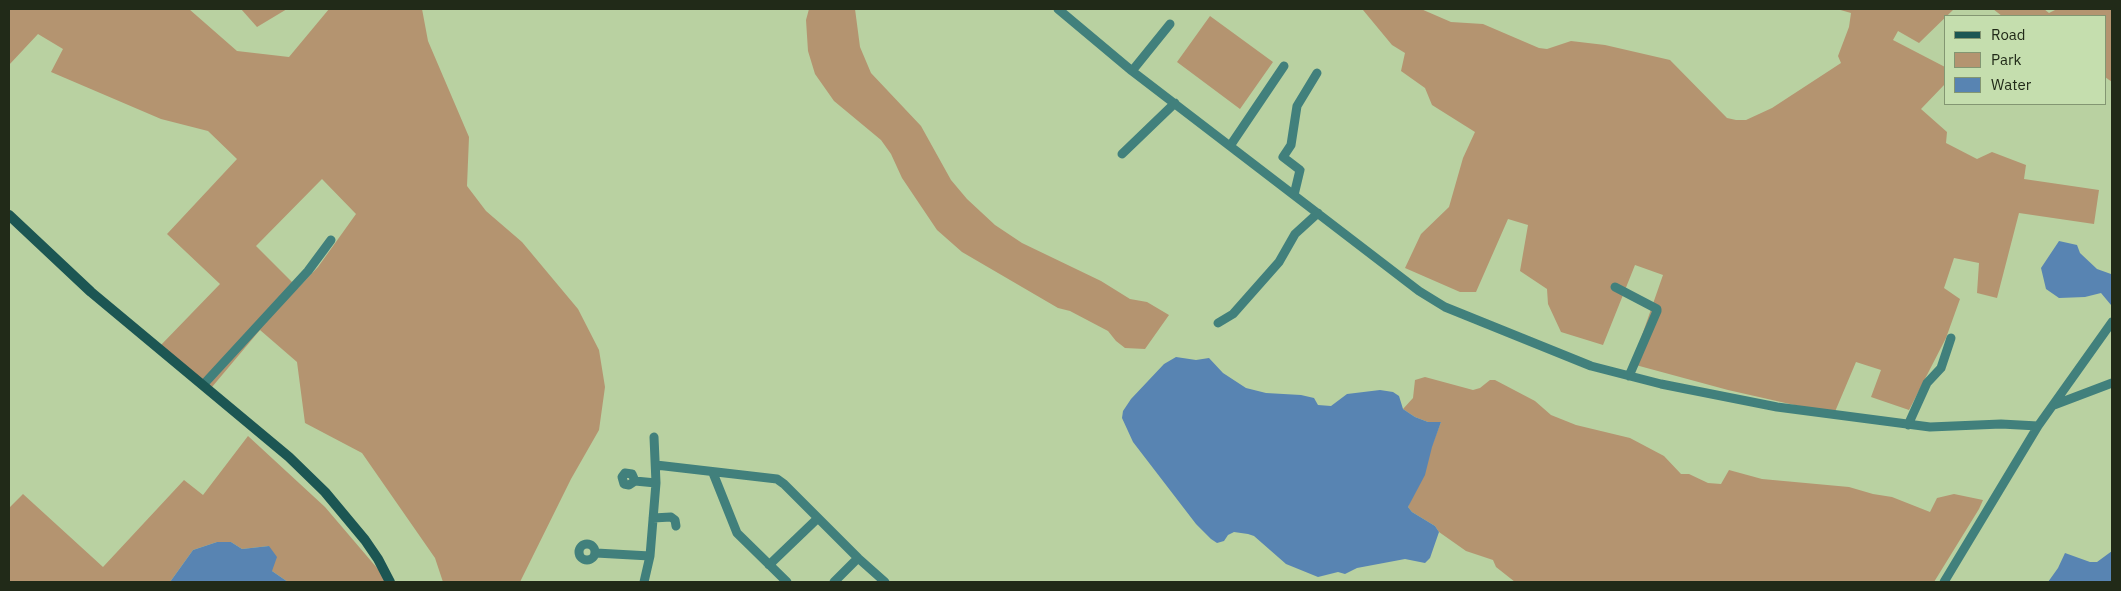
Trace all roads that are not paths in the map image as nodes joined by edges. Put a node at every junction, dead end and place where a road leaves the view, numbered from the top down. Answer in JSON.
{"nodes":[{"id":1,"x":1058,"y":9,"type":"edge"},
{"id":2,"x":1170,"y":24,"type":"dead end"},
{"id":3,"x":1284,"y":66,"type":"dead end"},
{"id":4,"x":1132,"y":71,"type":"junction"},
{"id":5,"x":1316,"y":73,"type":"dead end"},
{"id":6,"x":1175,"y":103,"type":"junction"},
{"id":7,"x":1230,"y":146,"type":"junction"},
{"id":8,"x":1122,"y":154,"type":"dead end"},
{"id":9,"x":1294,"y":195,"type":"junction"},
{"id":10,"x":1318,"y":213,"type":"junction"},
{"id":11,"x":9,"y":215,"type":"edge"},
{"id":12,"x":331,"y":240,"type":"dead end"},
{"id":13,"x":1615,"y":287,"type":"dead end"},
{"id":14,"x":2112,"y":322,"type":"edge"},
{"id":15,"x":1218,"y":323,"type":"dead end"},
{"id":16,"x":1951,"y":338,"type":"dead end"},
{"id":17,"x":1629,"y":376,"type":"junction"},
{"id":18,"x":2112,"y":383,"type":"edge"},
{"id":19,"x":203,"y":386,"type":"junction"},
{"id":20,"x":2054,"y":405,"type":"junction"},
{"id":21,"x":1908,"y":425,"type":"junction"},
{"id":22,"x":2038,"y":426,"type":"junction"},
{"id":23,"x":654,"y":437,"type":"dead end"},
{"id":24,"x":656,"y":465,"type":"junction"},
{"id":25,"x":713,"y":473,"type":"junction"},
{"id":26,"x":634,"y":481,"type":"dead end"},
{"id":27,"x":656,"y":483,"type":"junction"},
{"id":28,"x":653,"y":518,"type":"junction"},
{"id":29,"x":818,"y":518,"type":"junction"},
{"id":30,"x":676,"y":526,"type":"dead end"},
{"id":31,"x":596,"y":553,"type":"dead end"},
{"id":32,"x":650,"y":556,"type":"junction"},
{"id":33,"x":858,"y":558,"type":"junction"},
{"id":34,"x":769,"y":565,"type":"junction"},
{"id":35,"x":390,"y":582,"type":"edge"},
{"id":36,"x":644,"y":582,"type":"edge"},
{"id":37,"x":787,"y":582,"type":"edge"},
{"id":38,"x":834,"y":582,"type":"edge"},
{"id":39,"x":885,"y":582,"type":"edge"},
{"id":40,"x":1944,"y":582,"type":"edge"}],
"edges":[{"from":1,"to":4,"type":"street"},
{"from":2,"to":4,"type":"street"},
{"from":3,"to":7,"type":"street"},
{"from":4,"to":6,"type":"street"},
{"from":5,"to":9,"type":"street"},
{"from":6,"to":7,"type":"street"},
{"from":6,"to":8,"type":"street"},
{"from":7,"to":9,"type":"street"},
{"from":9,"to":10,"type":"street"},
{"from":10,"to":15,"type":"street"},
{"from":10,"to":17,"type":"street"},
{"from":11,"to":19,"type":"main road"},
{"from":12,"to":19,"type":"street"},
{"from":13,"to":17,"type":"street"},
{"from":14,"to":20,"type":"street"},
{"from":16,"to":21,"type":"street"},
{"from":17,"to":21,"type":"street"},
{"from":18,"to":20,"type":"street"},
{"from":19,"to":35,"type":"main road"},
{"from":20,"to":22,"type":"street"},
{"from":21,"to":22,"type":"street"},
{"from":22,"to":40,"type":"street"},
{"from":23,"to":24,"type":"street"},
{"from":24,"to":25,"type":"street"},
{"from":24,"to":27,"type":"street"},
{"from":25,"to":29,"type":"street"},
{"from":25,"to":34,"type":"street"},
{"from":26,"to":27,"type":"street"},
{"from":27,"to":28,"type":"street"},
{"from":28,"to":30,"type":"street"},
{"from":28,"to":32,"type":"street"},
{"from":29,"to":33,"type":"street"},
{"from":29,"to":34,"type":"street"},
{"from":31,"to":32,"type":"street"},
{"from":32,"to":36,"type":"street"},
{"from":33,"to":38,"type":"street"},
{"from":33,"to":39,"type":"street"},
{"from":34,"to":37,"type":"street"}]}
